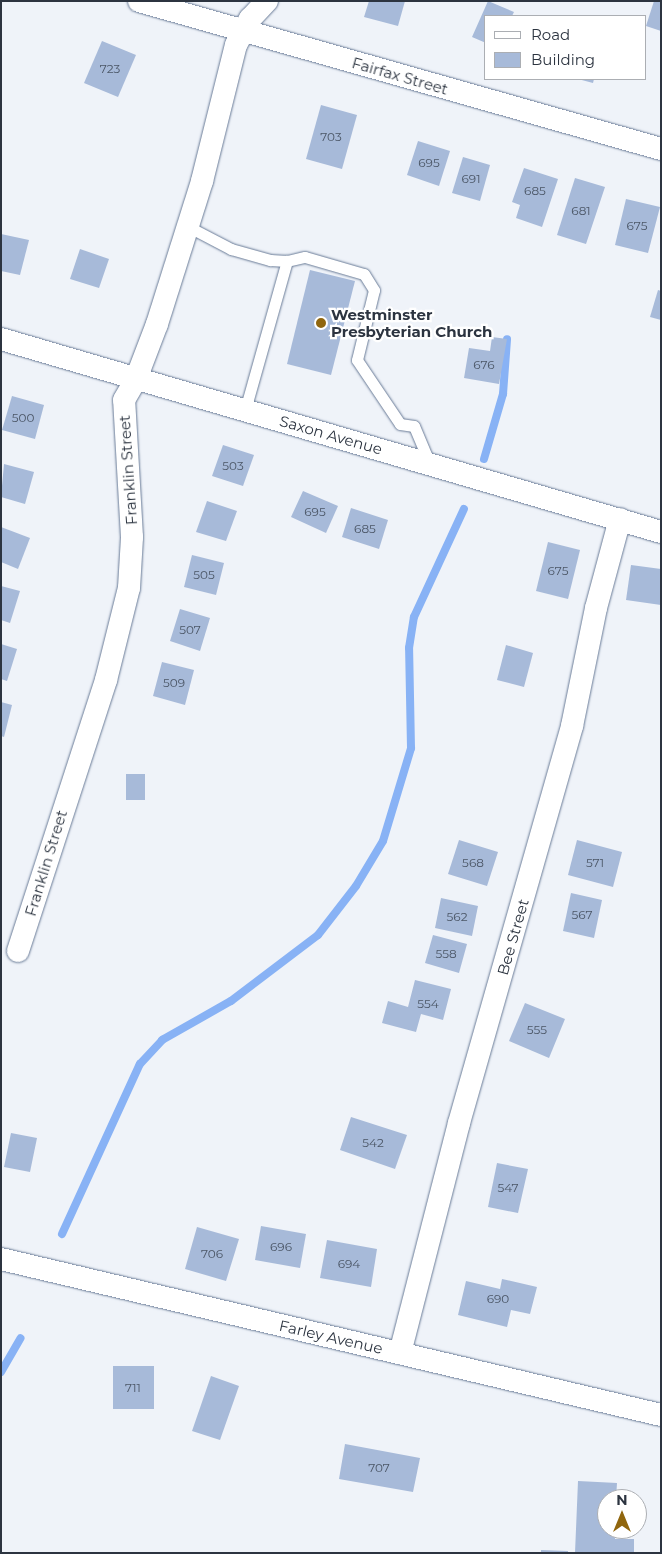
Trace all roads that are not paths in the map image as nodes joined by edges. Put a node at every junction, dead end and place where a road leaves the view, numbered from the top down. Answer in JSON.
{"nodes":[{"id":1,"x":139,"y":1,"type":"edge"},
{"id":2,"x":192,"y":1,"type":"edge"},
{"id":3,"x":267,"y":1,"type":"edge"},
{"id":4,"x":218,"y":26,"type":"junction"},
{"id":5,"x":242,"y":32,"type":"junction"},
{"id":6,"x":661,"y":149,"type":"edge"},
{"id":7,"x":187,"y":226,"type":"junction"},
{"id":8,"x":287,"y":261,"type":"junction"},
{"id":9,"x":1,"y":339,"type":"edge"},
{"id":10,"x":136,"y":379,"type":"junction"},
{"id":11,"x":245,"y":410,"type":"junction"},
{"id":12,"x":430,"y":464,"type":"junction"},
{"id":13,"x":620,"y":520,"type":"junction"},
{"id":14,"x":661,"y":532,"type":"edge"},
{"id":15,"x":18,"y":951,"type":"dead end"},
{"id":16,"x":1,"y":1259,"type":"edge"},
{"id":17,"x":400,"y":1353,"type":"junction"},
{"id":18,"x":661,"y":1416,"type":"edge"}],
"edges":[{"from":1,"to":4,"type":"street","name":"Fairfax Street"},
{"from":2,"to":4,"type":"street"},
{"from":3,"to":5,"type":"street","name":"Franklin Street"},
{"from":4,"to":5,"type":"street","name":"Fairfax Street"},
{"from":5,"to":6,"type":"street","name":"Fairfax Street"},
{"from":5,"to":7,"type":"street","name":"Franklin Street"},
{"from":7,"to":8,"type":"lane"},
{"from":7,"to":10,"type":"street","name":"Franklin Street"},
{"from":8,"to":11,"type":"lane"},
{"from":8,"to":12,"type":"lane"},
{"from":9,"to":10,"type":"street","name":"Saxon Avenue"},
{"from":10,"to":11,"type":"street","name":"Saxon Avenue"},
{"from":10,"to":15,"type":"street","name":"Franklin Street"},
{"from":11,"to":12,"type":"street","name":"Saxon Avenue"},
{"from":12,"to":13,"type":"street","name":"Saxon Avenue"},
{"from":13,"to":14,"type":"street","name":"Saxon Avenue"},
{"from":13,"to":17,"type":"street","name":"Bee Street"},
{"from":16,"to":17,"type":"street","name":"Farley Avenue"},
{"from":17,"to":18,"type":"street","name":"Farley Avenue"}]}
